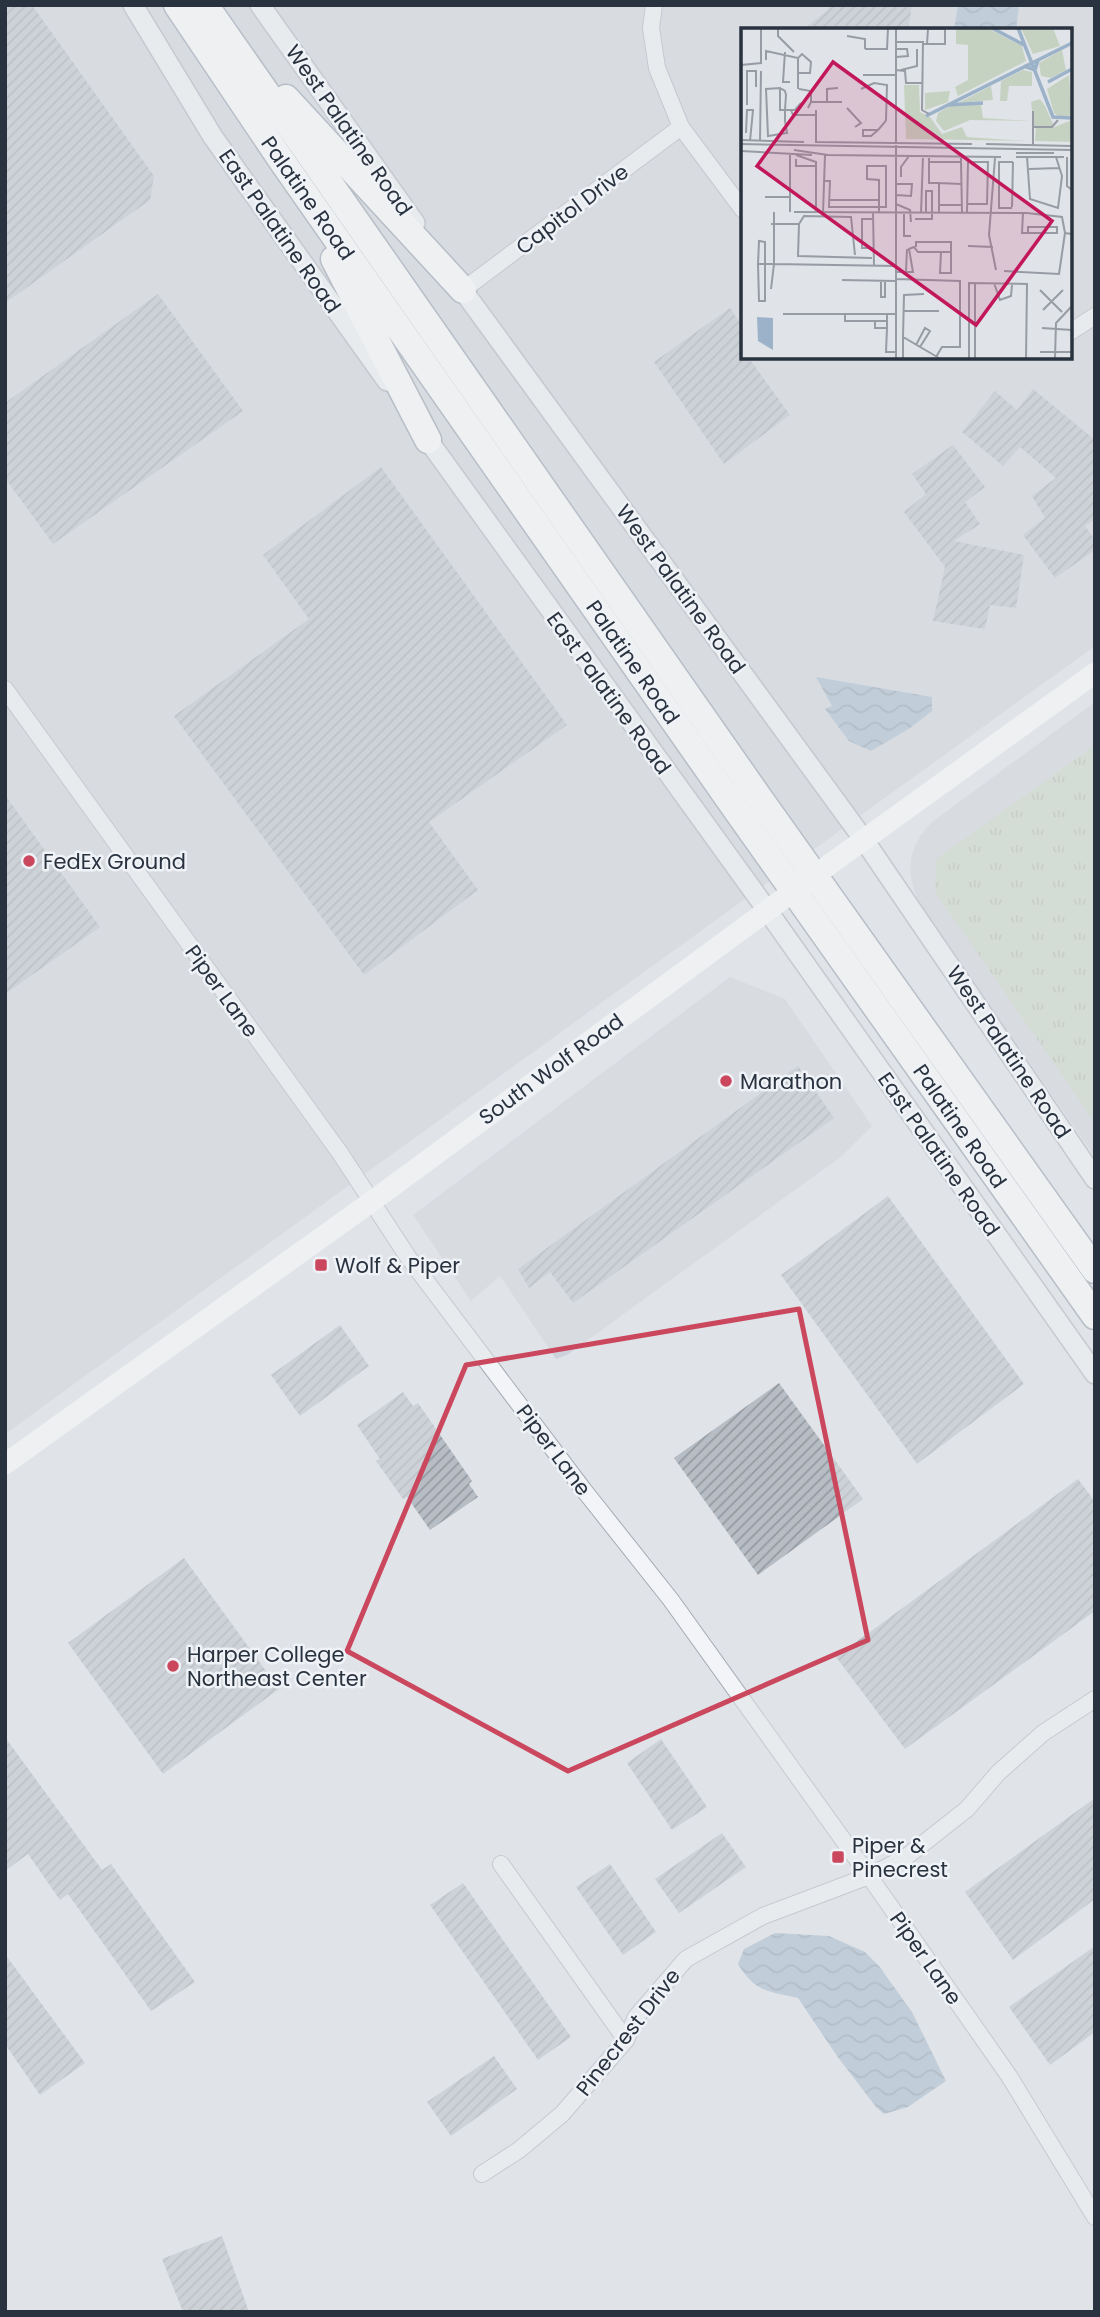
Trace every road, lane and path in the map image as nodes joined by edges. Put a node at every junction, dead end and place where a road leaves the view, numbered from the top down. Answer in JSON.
{"nodes":[{"id":1,"x":133,"y":5,"type":"edge"},
{"id":2,"x":177,"y":5,"type":"edge"},
{"id":3,"x":260,"y":5,"type":"edge"},
{"id":4,"x":654,"y":5,"type":"edge"},
{"id":5,"x":210,"y":13,"type":"edge"},
{"id":6,"x":681,"y":127,"type":"junction"},
{"id":7,"x":284,"y":164,"type":"junction"},
{"id":8,"x":741,"y":207,"type":"edge"},
{"id":9,"x":463,"y":290,"type":"junction"},
{"id":10,"x":1095,"y":316,"type":"edge"},
{"id":11,"x":1072,"y":331,"type":"edge"},
{"id":12,"x":428,"y":440,"type":"junction"},
{"id":13,"x":1095,"y":673,"type":"edge"},
{"id":14,"x":5,"y":689,"type":"edge"},
{"id":15,"x":864,"y":840,"type":"junction"},
{"id":16,"x":766,"y":909,"type":"junction"},
{"id":17,"x":1095,"y":1179,"type":"edge"},
{"id":18,"x":371,"y":1202,"type":"junction"},
{"id":19,"x":1095,"y":1270,"type":"edge"},
{"id":20,"x":1095,"y":1316,"type":"edge"},
{"id":21,"x":1095,"y":1374,"type":"edge"},
{"id":22,"x":5,"y":1464,"type":"edge"},
{"id":23,"x":1095,"y":1699,"type":"edge"},
{"id":24,"x":501,"y":1864,"type":"dead end"},
{"id":25,"x":869,"y":1876,"type":"junction"},
{"id":26,"x":626,"y":2040,"type":"junction"},
{"id":27,"x":482,"y":2174,"type":"dead end"},
{"id":28,"x":1095,"y":2217,"type":"edge"}],
"edges":[{"from":1,"to":12,"type":"street","name":"East Palatine Road"},
{"from":2,"to":7,"type":"highway","name":"Palatine Road"},
{"from":3,"to":9,"type":"street","name":"West Palatine Road"},
{"from":4,"to":6,"type":"street"},
{"from":5,"to":9,"type":"highway"},
{"from":5,"to":19,"type":"highway","name":"Palatine Road"},
{"from":6,"to":8,"type":"street"},
{"from":6,"to":9,"type":"street","name":"Capitol Drive"},
{"from":7,"to":12,"type":"highway"},
{"from":7,"to":20,"type":"highway","name":"Palatine Road"},
{"from":9,"to":15,"type":"street","name":"West Palatine Road"},
{"from":10,"to":11,"type":"street"},
{"from":12,"to":16,"type":"street","name":"East Palatine Road"},
{"from":13,"to":15,"type":"main road","name":"South Wolf Road"},
{"from":14,"to":18,"type":"street","name":"Piper Lane"},
{"from":15,"to":16,"type":"main road","name":"South Wolf Road","bridge":true},
{"from":15,"to":17,"type":"street","name":"West Palatine Road"},
{"from":16,"to":18,"type":"main road","name":"South Wolf Road"},
{"from":16,"to":21,"type":"street","name":"East Palatine Road"},
{"from":18,"to":22,"type":"main road","name":"South Wolf Road"},
{"from":18,"to":25,"type":"street","name":"Piper Lane"},
{"from":23,"to":25,"type":"street","name":"Pinecrest Drive"},
{"from":24,"to":26,"type":"street"},
{"from":25,"to":26,"type":"street","name":"Pinecrest Drive"},
{"from":25,"to":28,"type":"street","name":"Piper Lane"},
{"from":26,"to":27,"type":"street","name":"Pinecrest Drive"}]}
